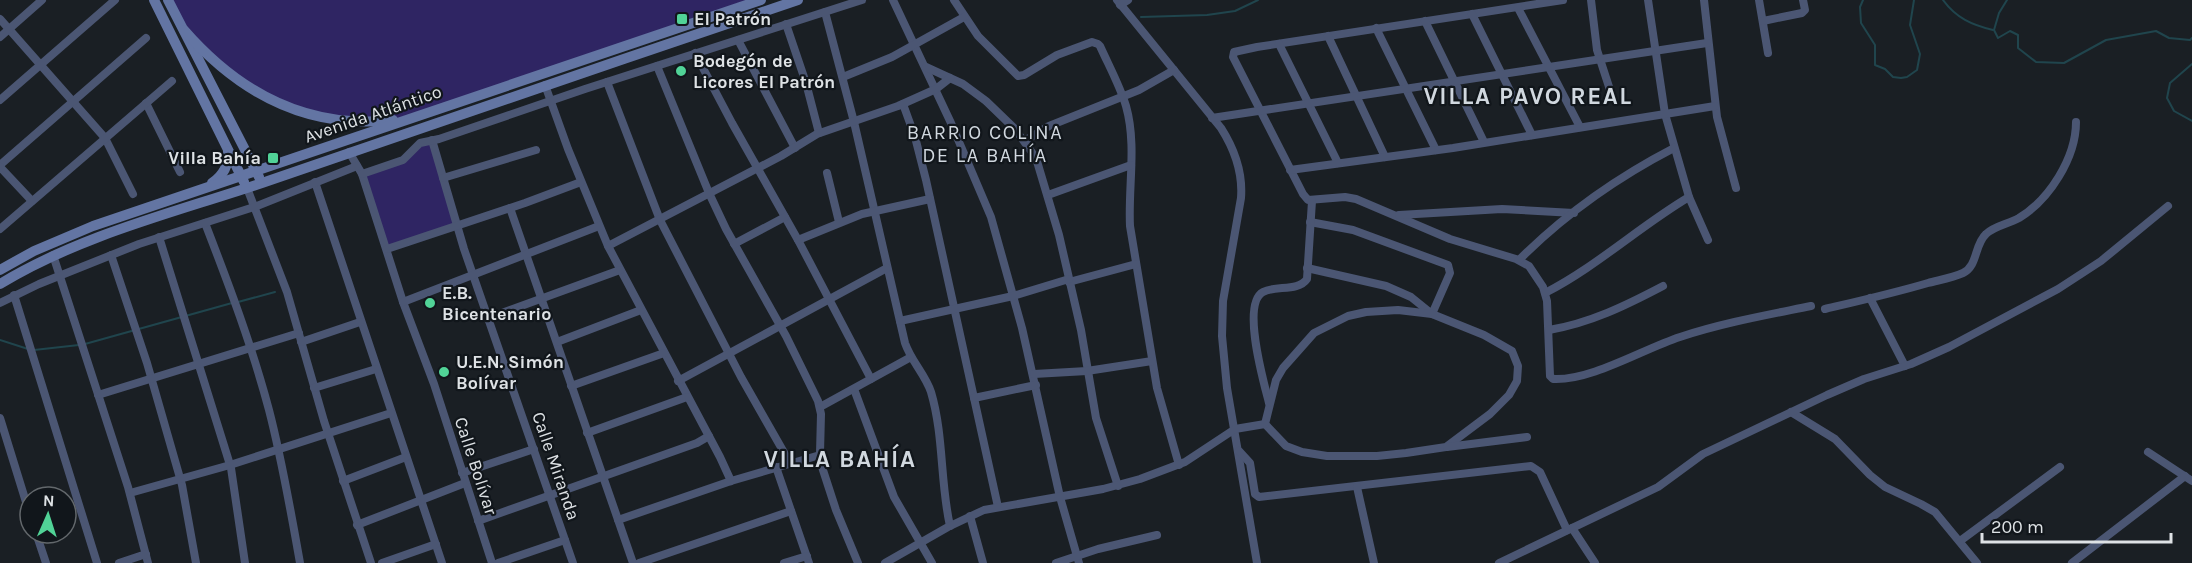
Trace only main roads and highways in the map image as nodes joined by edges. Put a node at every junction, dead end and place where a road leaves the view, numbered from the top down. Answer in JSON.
{"nodes":[{"id":1,"x":154,"y":0,"type":"edge"},
{"id":2,"x":168,"y":0,"type":"edge"},
{"id":3,"x":761,"y":0,"type":"edge"},
{"id":4,"x":798,"y":0,"type":"edge"},
{"id":5,"x":183,"y":30,"type":"junction"},
{"id":6,"x":420,"y":115,"type":"junction"},
{"id":7,"x":227,"y":147,"type":"junction"},
{"id":8,"x":257,"y":171,"type":"junction"},
{"id":9,"x":242,"y":176,"type":"junction"},
{"id":10,"x":262,"y":183,"type":"junction"},
{"id":11,"x":205,"y":188,"type":"junction"},
{"id":12,"x":247,"y":188,"type":"junction"},
{"id":13,"x":0,"y":270,"type":"edge"},
{"id":14,"x":0,"y":284,"type":"edge"}],
"edges":[{"from":1,"to":7,"type":"main road"},
{"from":2,"to":5,"type":"main road"},
{"from":3,"to":6,"type":"main road","name":"Avenida Atlántico"},
{"from":4,"to":10,"type":"main road","name":"Avenida Atlántico"},
{"from":5,"to":6,"type":"main road"},
{"from":5,"to":8,"type":"main road"},
{"from":6,"to":8,"type":"main road","name":"Avenida Atlántico"},
{"from":7,"to":9,"type":"main road"},
{"from":7,"to":11,"type":"main road"},
{"from":8,"to":9,"type":"main road","name":"Avenida Atlántico"},
{"from":8,"to":10,"type":"main road"},
{"from":9,"to":11,"type":"main road","name":"Avenida Atlántico"},
{"from":9,"to":12,"type":"main road"},
{"from":10,"to":12,"type":"main road","name":"Avenida Atlántico"},
{"from":11,"to":13,"type":"main road","name":"Avenida Atlántico"},
{"from":12,"to":14,"type":"main road"}]}
